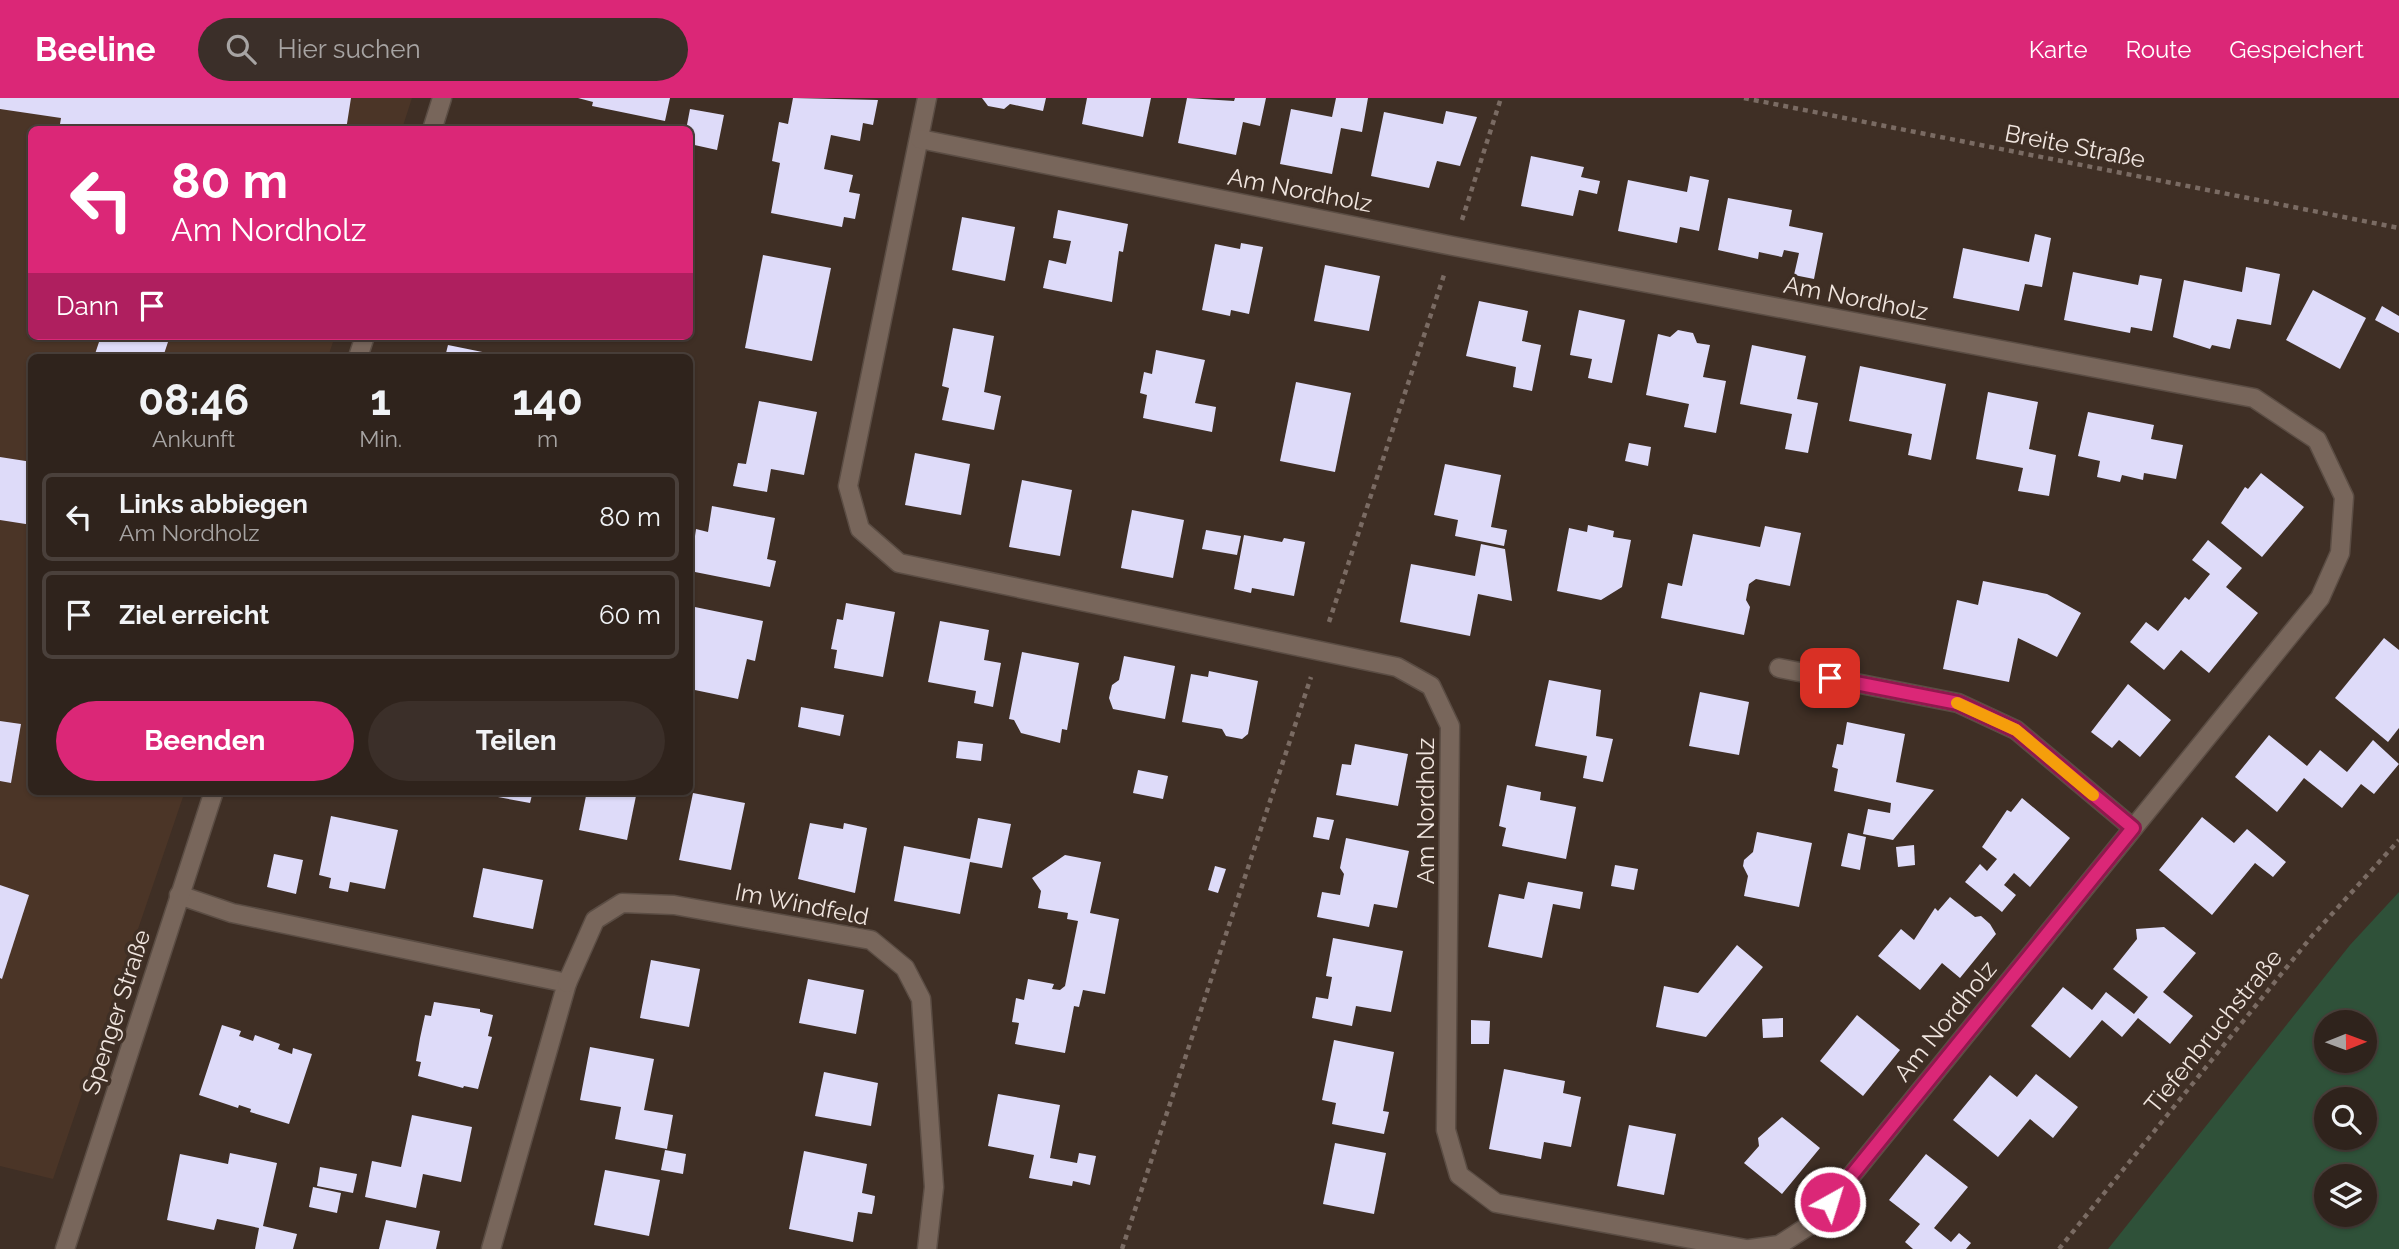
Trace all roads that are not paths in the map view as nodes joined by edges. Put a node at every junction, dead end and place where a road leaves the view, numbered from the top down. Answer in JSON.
{"nodes":[{"id":1,"x":442,"y":98,"type":"edge"},
{"id":2,"x":927,"y":98,"type":"edge"},
{"id":3,"x":433,"y":126,"type":"edge"},
{"id":4,"x":920,"y":139,"type":"junction"},
{"id":5,"x":1779,"y":668,"type":"dead end"},
{"id":6,"x":213,"y":795,"type":"edge"},
{"id":7,"x":2133,"y":828,"type":"junction"},
{"id":8,"x":180,"y":895,"type":"junction"},
{"id":9,"x":567,"y":983,"type":"junction"},
{"id":10,"x":65,"y":1249,"type":"edge"},
{"id":11,"x":491,"y":1249,"type":"edge"},
{"id":12,"x":927,"y":1249,"type":"edge"},
{"id":13,"x":1748,"y":1249,"type":"edge"}],
"edges":[{"from":1,"to":3,"type":"street"},
{"from":2,"to":4,"type":"street","name":"Am Nordholz"},
{"from":4,"to":7,"type":"street","name":"Am Nordholz"},
{"from":4,"to":13,"type":"street","name":"Am Nordholz"},
{"from":5,"to":7,"type":"street"},
{"from":6,"to":8,"type":"street","name":"Spenger Straße"},
{"from":7,"to":13,"type":"street","name":"Am Nordholz"},
{"from":8,"to":9,"type":"street"},
{"from":8,"to":10,"type":"street","name":"Spenger Straße"},
{"from":9,"to":11,"type":"street","name":"Im Windfeld"},
{"from":9,"to":12,"type":"street","name":"Im Windfeld"}]}
